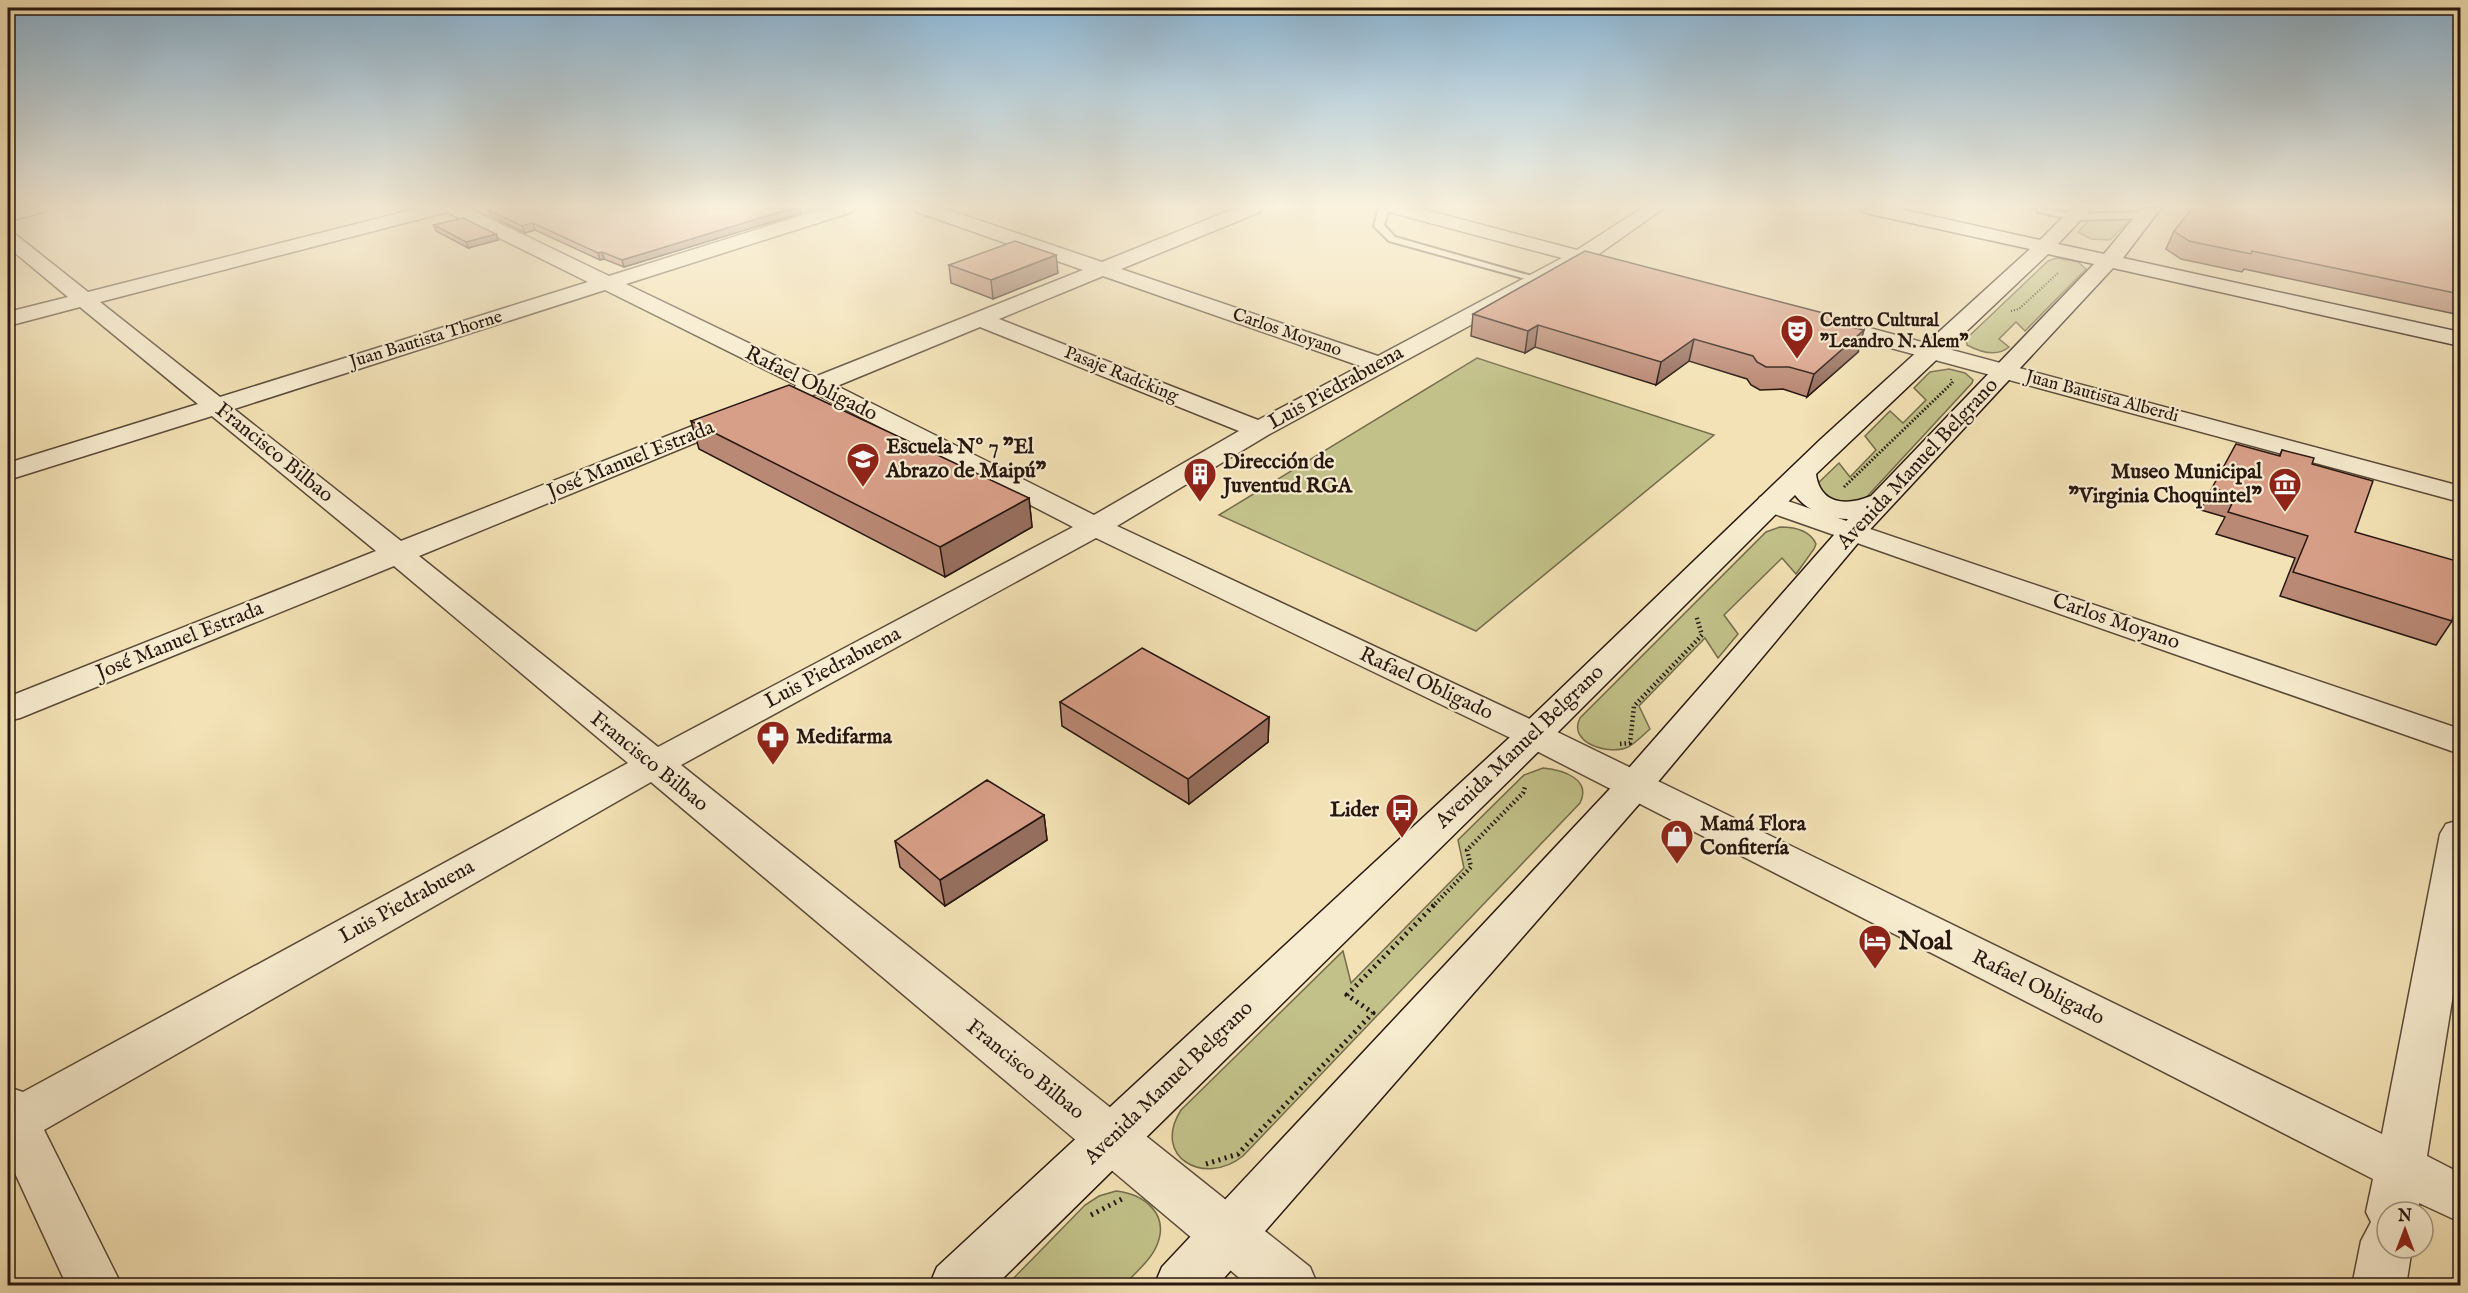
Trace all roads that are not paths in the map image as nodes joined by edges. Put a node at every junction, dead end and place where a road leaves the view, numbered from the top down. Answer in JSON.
{"nodes":[{"id":1,"x":45,"y":268,"type":"edge"},
{"id":2,"x":207,"y":268,"type":"edge"},
{"id":3,"x":574,"y":268,"type":"edge"},
{"id":4,"x":655,"y":268,"type":"edge"},
{"id":5,"x":1498,"y":268,"type":"edge"},
{"id":6,"x":1558,"y":268,"type":"edge"},
{"id":7,"x":2019,"y":268,"type":"edge"},
{"id":8,"x":2102,"y":268,"type":"edge"},
{"id":9,"x":2165,"y":268,"type":"edge"},
{"id":10,"x":2173,"y":268,"type":"edge"},
{"id":11,"x":1102,"y":269,"type":"joint"},
{"id":12,"x":1537,"y":279,"type":"junction"},
{"id":13,"x":606,"y":284,"type":"junction"},
{"id":14,"x":84,"y":300,"type":"junction"},
{"id":15,"x":1806,"y":318,"type":"edge"},
{"id":16,"x":8,"y":319,"type":"edge"},
{"id":17,"x":982,"y":320,"type":"junction"},
{"id":18,"x":2460,"y":327,"type":"edge"},
{"id":19,"x":2460,"y":339,"type":"edge"},
{"id":20,"x":1930,"y":351,"type":"junction"},
{"id":21,"x":1378,"y":364,"type":"junction"},
{"id":22,"x":2007,"y":370,"type":"junction"},
{"id":23,"x":816,"y":385,"type":"junction"},
{"id":24,"x":216,"y":406,"type":"junction"},
{"id":25,"x":1259,"y":430,"type":"junction"},
{"id":26,"x":8,"y":472,"type":"edge"},
{"id":27,"x":1802,"y":474,"type":"junction"},
{"id":28,"x":2460,"y":495,"type":"edge"},
{"id":29,"x":1880,"y":502,"type":"junction"},
{"id":30,"x":1770,"y":503,"type":"junction"},
{"id":31,"x":1095,"y":527,"type":"junction"},
{"id":32,"x":1853,"y":531,"type":"junction"},
{"id":33,"x":397,"y":553,"type":"junction"},
{"id":34,"x":8,"y":711,"type":"edge"},
{"id":35,"x":1533,"y":735,"type":"junction"},
{"id":36,"x":2460,"y":742,"type":"edge"},
{"id":37,"x":653,"y":765,"type":"junction"},
{"id":38,"x":1634,"y":786,"type":"junction"},
{"id":39,"x":2460,"y":834,"type":"edge"},
{"id":40,"x":10,"y":1118,"type":"edge"},
{"id":41,"x":1110,"y":1139,"type":"junction"},
{"id":42,"x":2400,"y":1168,"type":"junction"},
{"id":43,"x":2460,"y":1198,"type":"edge"},
{"id":44,"x":2394,"y":1200,"type":"edge"},
{"id":45,"x":1227,"y":1234,"type":"junction"},
{"id":46,"x":2384,"y":1260,"type":"edge"},
{"id":47,"x":95,"y":1286,"type":"edge"},
{"id":48,"x":956,"y":1286,"type":"edge"},
{"id":49,"x":1181,"y":1286,"type":"edge"},
{"id":50,"x":1291,"y":1286,"type":"edge"},
{"id":51,"x":2379,"y":1286,"type":"edge"}],
"edges":[{"from":1,"to":14,"type":"street","name":"Francisco Bilbao"},
{"from":2,"to":14,"type":"street"},
{"from":3,"to":13,"type":"street","name":"Rafael Obligado"},
{"from":4,"to":13,"type":"street","name":"Juan Bautista Thorne"},
{"from":5,"to":12,"type":"lane"},
{"from":6,"to":12,"type":"street","name":"Luis Piedrabuena"},
{"from":7,"to":20,"type":"street","name":"Avenida Manuel Belgrano"},
{"from":8,"to":22,"type":"street","name":"Avenida Manuel Belgrano"},
{"from":9,"to":19,"type":"street"},
{"from":10,"to":18,"type":"street"},
{"from":11,"to":17,"type":"street","name":"José Manuel Estrada"},
{"from":11,"to":21,"type":"street","name":"Carlos Moyano"},
{"from":12,"to":21,"type":"street","name":"Luis Piedrabuena"},
{"from":13,"to":23,"type":"street","name":"Rafael Obligado"},
{"from":13,"to":24,"type":"street","name":"Juan Bautista Thorne"},
{"from":14,"to":16,"type":"street"},
{"from":14,"to":24,"type":"street","name":"Francisco Bilbao"},
{"from":15,"to":20,"type":"street","name":"Juan Bautista Alberdi"},
{"from":17,"to":23,"type":"street","name":"José Manuel Estrada"},
{"from":17,"to":25,"type":"street","name":"Pasaje Radcking"},
{"from":20,"to":22,"type":"street","name":"Juan Bautista Alberdi"},
{"from":20,"to":27,"type":"street","name":"Avenida Manuel Belgrano"},
{"from":21,"to":25,"type":"street","name":"Luis Piedrabuena"},
{"from":22,"to":28,"type":"street","name":"Juan Bautista Alberdi"},
{"from":22,"to":29,"type":"street","name":"Avenida Manuel Belgrano"},
{"from":23,"to":31,"type":"street","name":"Rafael Obligado"},
{"from":23,"to":33,"type":"street","name":"José Manuel Estrada"},
{"from":24,"to":26,"type":"street","name":"Juan Bautista Thorne"},
{"from":24,"to":33,"type":"street","name":"Francisco Bilbao"},
{"from":25,"to":31,"type":"street","name":"Luis Piedrabuena"},
{"from":27,"to":29,"type":"street"},
{"from":27,"to":30,"type":"street","name":"Avenida Manuel Belgrano"},
{"from":29,"to":32,"type":"street","name":"Avenida Manuel Belgrano"},
{"from":30,"to":32,"type":"street","name":"Carlos Moyano"},
{"from":30,"to":35,"type":"street","name":"Avenida Manuel Belgrano"},
{"from":31,"to":35,"type":"street","name":"Rafael Obligado"},
{"from":31,"to":37,"type":"street","name":"Luis Piedrabuena"},
{"from":32,"to":36,"type":"street","name":"Carlos Moyano"},
{"from":32,"to":38,"type":"street","name":"Avenida Manuel Belgrano"},
{"from":33,"to":34,"type":"street","name":"José Manuel Estrada"},
{"from":33,"to":37,"type":"street","name":"Francisco Bilbao"},
{"from":35,"to":38,"type":"street","name":"Rafael Obligado"},
{"from":35,"to":41,"type":"street","name":"Avenida Manuel Belgrano"},
{"from":37,"to":40,"type":"street","name":"Luis Piedrabuena"},
{"from":37,"to":41,"type":"street","name":"Francisco Bilbao"},
{"from":38,"to":42,"type":"street","name":"Rafael Obligado"},
{"from":38,"to":45,"type":"street","name":"Avenida Manuel Belgrano"},
{"from":39,"to":42,"type":"street"},
{"from":40,"to":47,"type":"street"},
{"from":41,"to":45,"type":"street","name":"Francisco Bilbao"},
{"from":41,"to":48,"type":"street","name":"Avenida Manuel Belgrano"},
{"from":42,"to":43,"type":"street","name":"Rafael Obligado"},
{"from":42,"to":44,"type":"street"},
{"from":45,"to":49,"type":"street","name":"Avenida Manuel Belgrano"},
{"from":45,"to":50,"type":"street","name":"Francisco Bilbao"},
{"from":46,"to":51,"type":"street"}]}
